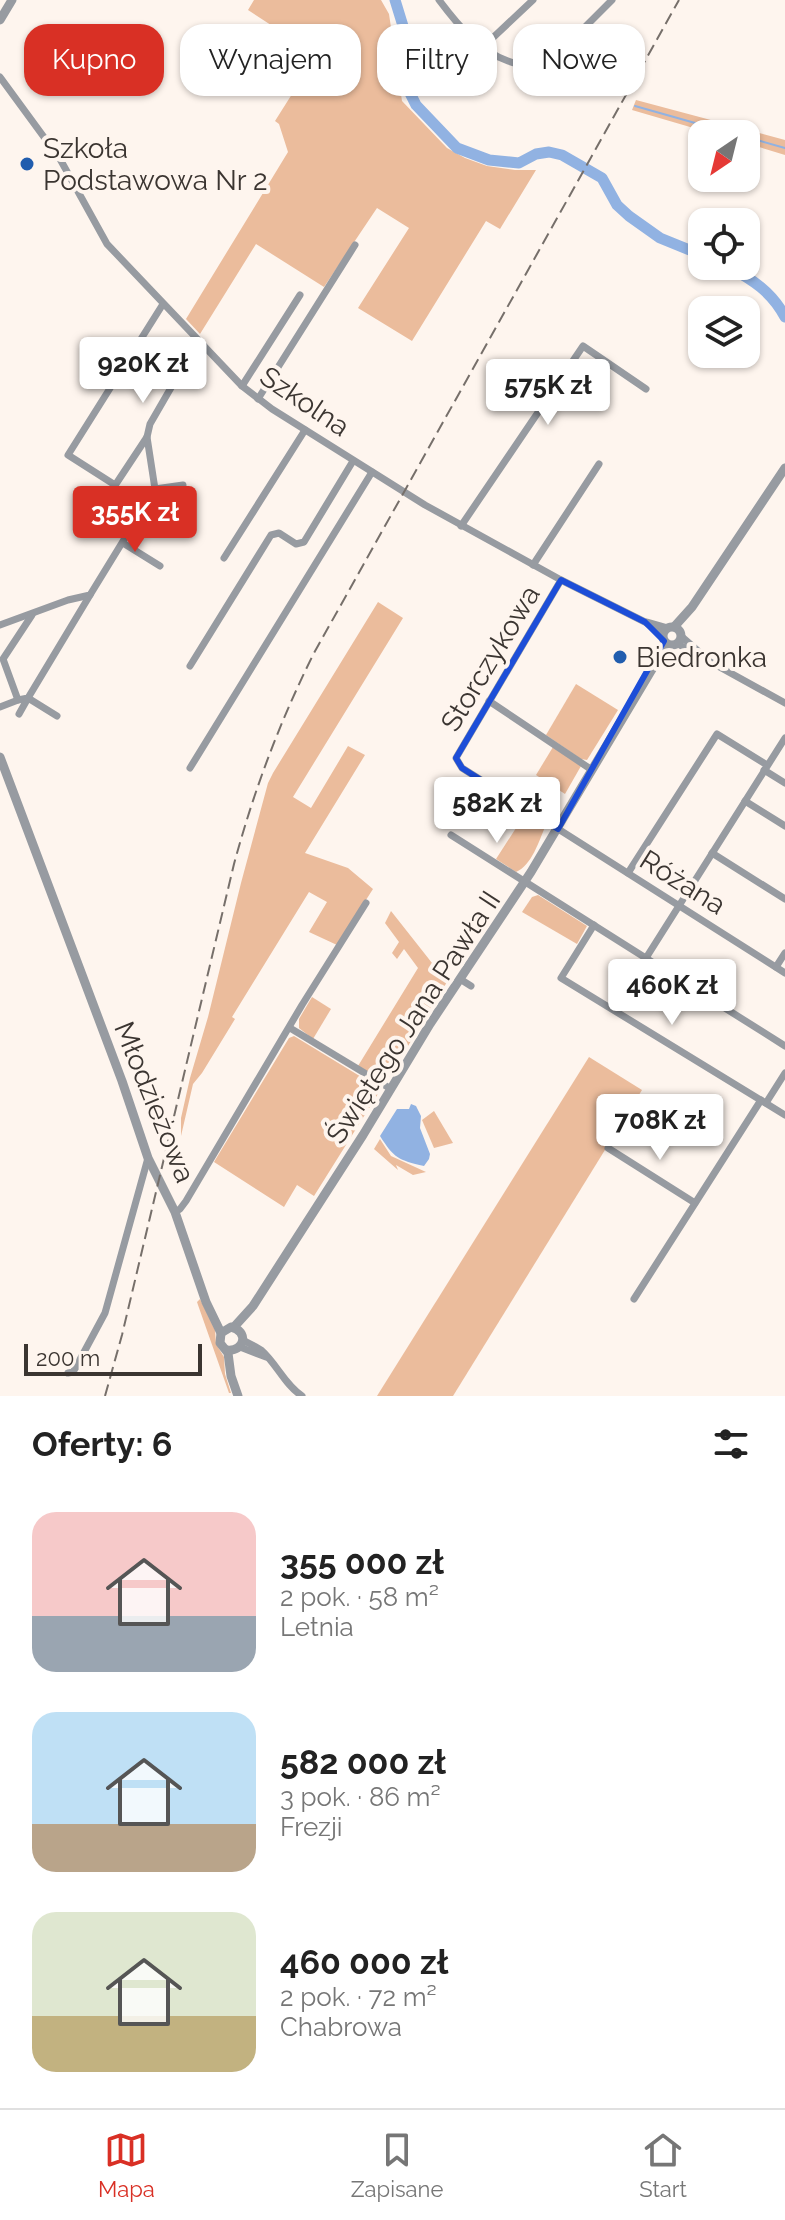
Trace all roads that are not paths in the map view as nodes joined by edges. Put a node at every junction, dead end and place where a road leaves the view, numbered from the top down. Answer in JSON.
{"nodes":[{"id":1,"x":12,"y":0,"type":"edge"},
{"id":2,"x":533,"y":0,"type":"edge"},
{"id":3,"x":612,"y":0,"type":"edge"},
{"id":4,"x":441,"y":1,"type":"edge"},
{"id":5,"x":0,"y":20,"type":"edge"},
{"id":6,"x":460,"y":24,"type":"edge"},
{"id":7,"x":497,"y":34,"type":"edge"},
{"id":8,"x":497,"y":55,"type":"edge"},
{"id":9,"x":0,"y":77,"type":"edge"},
{"id":10,"x":355,"y":245,"type":"dead end"},
{"id":11,"x":300,"y":295,"type":"dead end"},
{"id":12,"x":163,"y":304,"type":"junction"},
{"id":13,"x":198,"y":341,"type":"junction"},
{"id":14,"x":242,"y":386,"type":"junction"},
{"id":15,"x":646,"y":389,"type":"dead end"},
{"id":16,"x":258,"y":399,"type":"junction"},
{"id":17,"x":305,"y":430,"type":"junction"},
{"id":18,"x":147,"y":437,"type":"junction"},
{"id":19,"x":353,"y":461,"type":"junction"},
{"id":20,"x":599,"y":464,"type":"dead end"},
{"id":21,"x":785,"y":468,"type":"edge"},
{"id":22,"x":372,"y":472,"type":"junction"},
{"id":23,"x":115,"y":485,"type":"junction"},
{"id":24,"x":183,"y":485,"type":"dead end"},
{"id":25,"x":155,"y":489,"type":"junction"},
{"id":26,"x":110,"y":493,"type":"dead end"},
{"id":27,"x":461,"y":526,"type":"junction"},
{"id":28,"x":123,"y":543,"type":"junction"},
{"id":29,"x":224,"y":558,"type":"dead end"},
{"id":30,"x":533,"y":565,"type":"junction"},
{"id":31,"x":160,"y":566,"type":"dead end"},
{"id":32,"x":561,"y":580,"type":"junction"},
{"id":33,"x":90,"y":595,"type":"junction"},
{"id":34,"x":32,"y":615,"type":"junction"},
{"id":35,"x":0,"y":625,"type":"edge"},
{"id":36,"x":673,"y":636,"type":"junction"},
{"id":37,"x":190,"y":666,"type":"dead end"},
{"id":38,"x":28,"y":698,"type":"junction"},
{"id":39,"x":18,"y":700,"type":"junction"},
{"id":40,"x":489,"y":701,"type":"junction"},
{"id":41,"x":785,"y":703,"type":"edge"},
{"id":42,"x":0,"y":707,"type":"edge"},
{"id":43,"x":19,"y":714,"type":"dead end"},
{"id":44,"x":57,"y":716,"type":"dead end"},
{"id":45,"x":784,"y":740,"type":"edge"},
{"id":46,"x":0,"y":757,"type":"edge"},
{"id":47,"x":456,"y":758,"type":"joint"},
{"id":48,"x":190,"y":768,"type":"dead end"},
{"id":49,"x":765,"y":768,"type":"junction"},
{"id":50,"x":592,"y":770,"type":"junction"},
{"id":51,"x":785,"y":783,"type":"edge"},
{"id":52,"x":745,"y":801,"type":"junction"},
{"id":53,"x":785,"y":826,"type":"edge"},
{"id":54,"x":558,"y":829,"type":"junction"},
{"id":55,"x":451,"y":835,"type":"dead end"},
{"id":56,"x":712,"y":853,"type":"junction"},
{"id":57,"x":628,"y":873,"type":"junction"},
{"id":58,"x":525,"y":882,"type":"junction"},
{"id":59,"x":785,"y":899,"type":"edge"},
{"id":60,"x":366,"y":903,"type":"dead end"},
{"id":61,"x":679,"y":905,"type":"junction"},
{"id":62,"x":594,"y":925,"type":"junction"},
{"id":63,"x":785,"y":953,"type":"edge"},
{"id":64,"x":646,"y":958,"type":"junction"},
{"id":65,"x":776,"y":967,"type":"junction"},
{"id":66,"x":785,"y":973,"type":"edge"},
{"id":67,"x":460,"y":979,"type":"junction"},
{"id":68,"x":471,"y":986,"type":"dead end"},
{"id":69,"x":290,"y":1028,"type":"junction"},
{"id":70,"x":785,"y":1046,"type":"edge"},
{"id":71,"x":785,"y":1073,"type":"edge"},
{"id":72,"x":391,"y":1089,"type":"junction"},
{"id":73,"x":764,"y":1102,"type":"junction"},
{"id":74,"x":785,"y":1115,"type":"edge"},
{"id":75,"x":608,"y":1148,"type":"dead end"},
{"id":76,"x":148,"y":1158,"type":"junction"},
{"id":77,"x":695,"y":1203,"type":"junction"},
{"id":78,"x":175,"y":1212,"type":"junction"},
{"id":79,"x":634,"y":1299,"type":"dead end"},
{"id":80,"x":234,"y":1338,"type":"junction"},
{"id":81,"x":68,"y":1373,"type":"dead end"},
{"id":82,"x":238,"y":1396,"type":"edge"},
{"id":83,"x":302,"y":1396,"type":"edge"}],
"edges":[{"from":1,"to":5,"type":"street"},
{"from":2,"to":7,"type":"street"},
{"from":3,"to":8,"type":"street"},
{"from":4,"to":6,"type":"street"},
{"from":9,"to":12,"type":"street","name":"Szkolna"},
{"from":10,"to":16,"type":"street"},
{"from":11,"to":14,"type":"street"},
{"from":12,"to":13,"type":"street","name":"Szkolna"},
{"from":12,"to":23,"type":"street"},
{"from":13,"to":14,"type":"street","name":"Szkolna"},
{"from":13,"to":18,"type":"street"},
{"from":14,"to":16,"type":"street","name":"Szkolna"},
{"from":15,"to":27,"type":"street"},
{"from":16,"to":17,"type":"street","name":"Szkolna"},
{"from":17,"to":19,"type":"street","name":"Szkolna"},
{"from":17,"to":29,"type":"street"},
{"from":18,"to":23,"type":"street"},
{"from":18,"to":25,"type":"street"},
{"from":19,"to":22,"type":"street","name":"Szkolna"},
{"from":19,"to":37,"type":"street"},
{"from":20,"to":30,"type":"street"},
{"from":21,"to":36,"type":"street","name":"Świętego Jana Pawła II"},
{"from":22,"to":27,"type":"street","name":"Szkolna"},
{"from":22,"to":48,"type":"street"},
{"from":23,"to":26,"type":"street"},
{"from":24,"to":25,"type":"street"},
{"from":25,"to":28,"type":"street"},
{"from":27,"to":30,"type":"street","name":"Szkolna"},
{"from":28,"to":31,"type":"street"},
{"from":28,"to":33,"type":"street"},
{"from":30,"to":32,"type":"street","name":"Szkolna"},
{"from":32,"to":36,"type":"street","name":"Szkolna"},
{"from":32,"to":40,"type":"street","name":"Storczykowa"},
{"from":33,"to":34,"type":"street"},
{"from":33,"to":38,"type":"street"},
{"from":34,"to":35,"type":"street"},
{"from":34,"to":39,"type":"street"},
{"from":36,"to":41,"type":"street","name":"Szkolna"},
{"from":36,"to":50,"type":"street","name":"Świętego Jana Pawła II"},
{"from":38,"to":39,"type":"street"},
{"from":38,"to":43,"type":"street"},
{"from":38,"to":44,"type":"street"},
{"from":39,"to":42,"type":"street"},
{"from":40,"to":47,"type":"street","name":"Storczykowa"},
{"from":40,"to":50,"type":"street"},
{"from":45,"to":49,"type":"street"},
{"from":46,"to":76,"type":"street","name":"Młodzieżowa"},
{"from":47,"to":54,"type":"street","name":"Różana"},
{"from":49,"to":51,"type":"street"},
{"from":49,"to":52,"type":"street"},
{"from":49,"to":57,"type":"street"},
{"from":50,"to":54,"type":"street","name":"Świętego Jana Pawła II"},
{"from":52,"to":53,"type":"street"},
{"from":52,"to":56,"type":"street"},
{"from":54,"to":57,"type":"street","name":"Różana"},
{"from":54,"to":58,"type":"street","name":"Świętego Jana Pawła II"},
{"from":55,"to":58,"type":"street"},
{"from":56,"to":59,"type":"street"},
{"from":56,"to":61,"type":"street"},
{"from":57,"to":61,"type":"street","name":"Różana"},
{"from":58,"to":62,"type":"street"},
{"from":58,"to":67,"type":"street","name":"Świętego Jana Pawła II"},
{"from":60,"to":69,"type":"street","name":"Młodzieżowa"},
{"from":61,"to":64,"type":"street"},
{"from":61,"to":65,"type":"street","name":"Różana"},
{"from":62,"to":64,"type":"street"},
{"from":62,"to":73,"type":"street"},
{"from":63,"to":65,"type":"street"},
{"from":64,"to":70,"type":"street"},
{"from":65,"to":66,"type":"street","name":"Różana"},
{"from":67,"to":68,"type":"street"},
{"from":67,"to":72,"type":"street","name":"Świętego Jana Pawła II"},
{"from":69,"to":72,"type":"street"},
{"from":69,"to":78,"type":"street","name":"Młodzieżowa"},
{"from":71,"to":73,"type":"street"},
{"from":72,"to":80,"type":"street","name":"Świętego Jana Pawła II"},
{"from":73,"to":74,"type":"street"},
{"from":73,"to":77,"type":"street"},
{"from":75,"to":77,"type":"street"},
{"from":76,"to":78,"type":"street","name":"Młodzieżowa"},
{"from":76,"to":81,"type":"street"},
{"from":77,"to":79,"type":"street"},
{"from":78,"to":80,"type":"street"},
{"from":80,"to":82,"type":"street"},
{"from":80,"to":83,"type":"street"}]}
